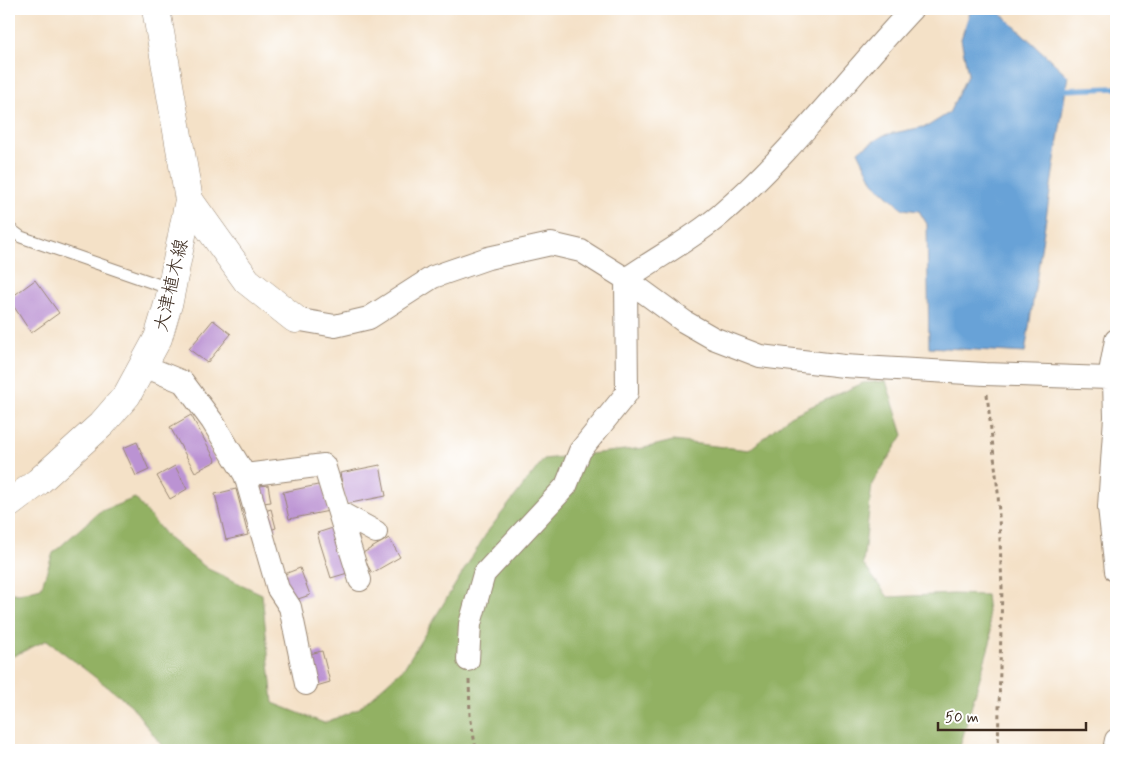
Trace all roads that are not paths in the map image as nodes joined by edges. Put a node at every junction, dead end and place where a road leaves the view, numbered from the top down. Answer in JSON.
{"nodes":[{"id":1,"x":156,"y":9,"type":"edge"},
{"id":2,"x":912,"y":9,"type":"edge"},
{"id":3,"x":189,"y":200,"type":"junction"},
{"id":4,"x":9,"y":228,"type":"edge"},
{"id":5,"x":626,"y":279,"type":"junction"},
{"id":6,"x":171,"y":289,"type":"junction"},
{"id":7,"x":295,"y":319,"type":"joint"},
{"id":8,"x":1116,"y":340,"type":"edge"},
{"id":9,"x":144,"y":366,"type":"junction"},
{"id":10,"x":1109,"y":378,"type":"junction"},
{"id":11,"x":245,"y":475,"type":"junction"},
{"id":12,"x":9,"y":504,"type":"edge"},
{"id":13,"x":339,"y":512,"type":"junction"},
{"id":14,"x":376,"y":532,"type":"dead end"},
{"id":15,"x":1116,"y":571,"type":"edge"},
{"id":16,"x":360,"y":580,"type":"dead end"},
{"id":17,"x":468,"y":660,"type":"road end"},
{"id":18,"x":306,"y":684,"type":"dead end"},
{"id":19,"x":1116,"y":740,"type":"edge"},
{"id":20,"x":1114,"y":750,"type":"edge"}],
"edges":[{"from":1,"to":3,"type":"main road","name":"大津植木線"},
{"from":2,"to":5,"type":"street"},
{"from":3,"to":6,"type":"main road","name":"大津植木線"},
{"from":3,"to":7,"type":"main road"},
{"from":4,"to":6,"type":"lane"},
{"from":5,"to":7,"type":"street"},
{"from":5,"to":10,"type":"street"},
{"from":5,"to":17,"type":"street"},
{"from":6,"to":9,"type":"main road","name":"大津植木線"},
{"from":8,"to":10,"type":"street"},
{"from":9,"to":11,"type":"street"},
{"from":9,"to":12,"type":"main road","name":"大津植木線"},
{"from":10,"to":15,"type":"street"},
{"from":11,"to":13,"type":"street"},
{"from":11,"to":18,"type":"street"},
{"from":13,"to":14,"type":"street"},
{"from":13,"to":16,"type":"street"},
{"from":19,"to":20,"type":"street"}]}
